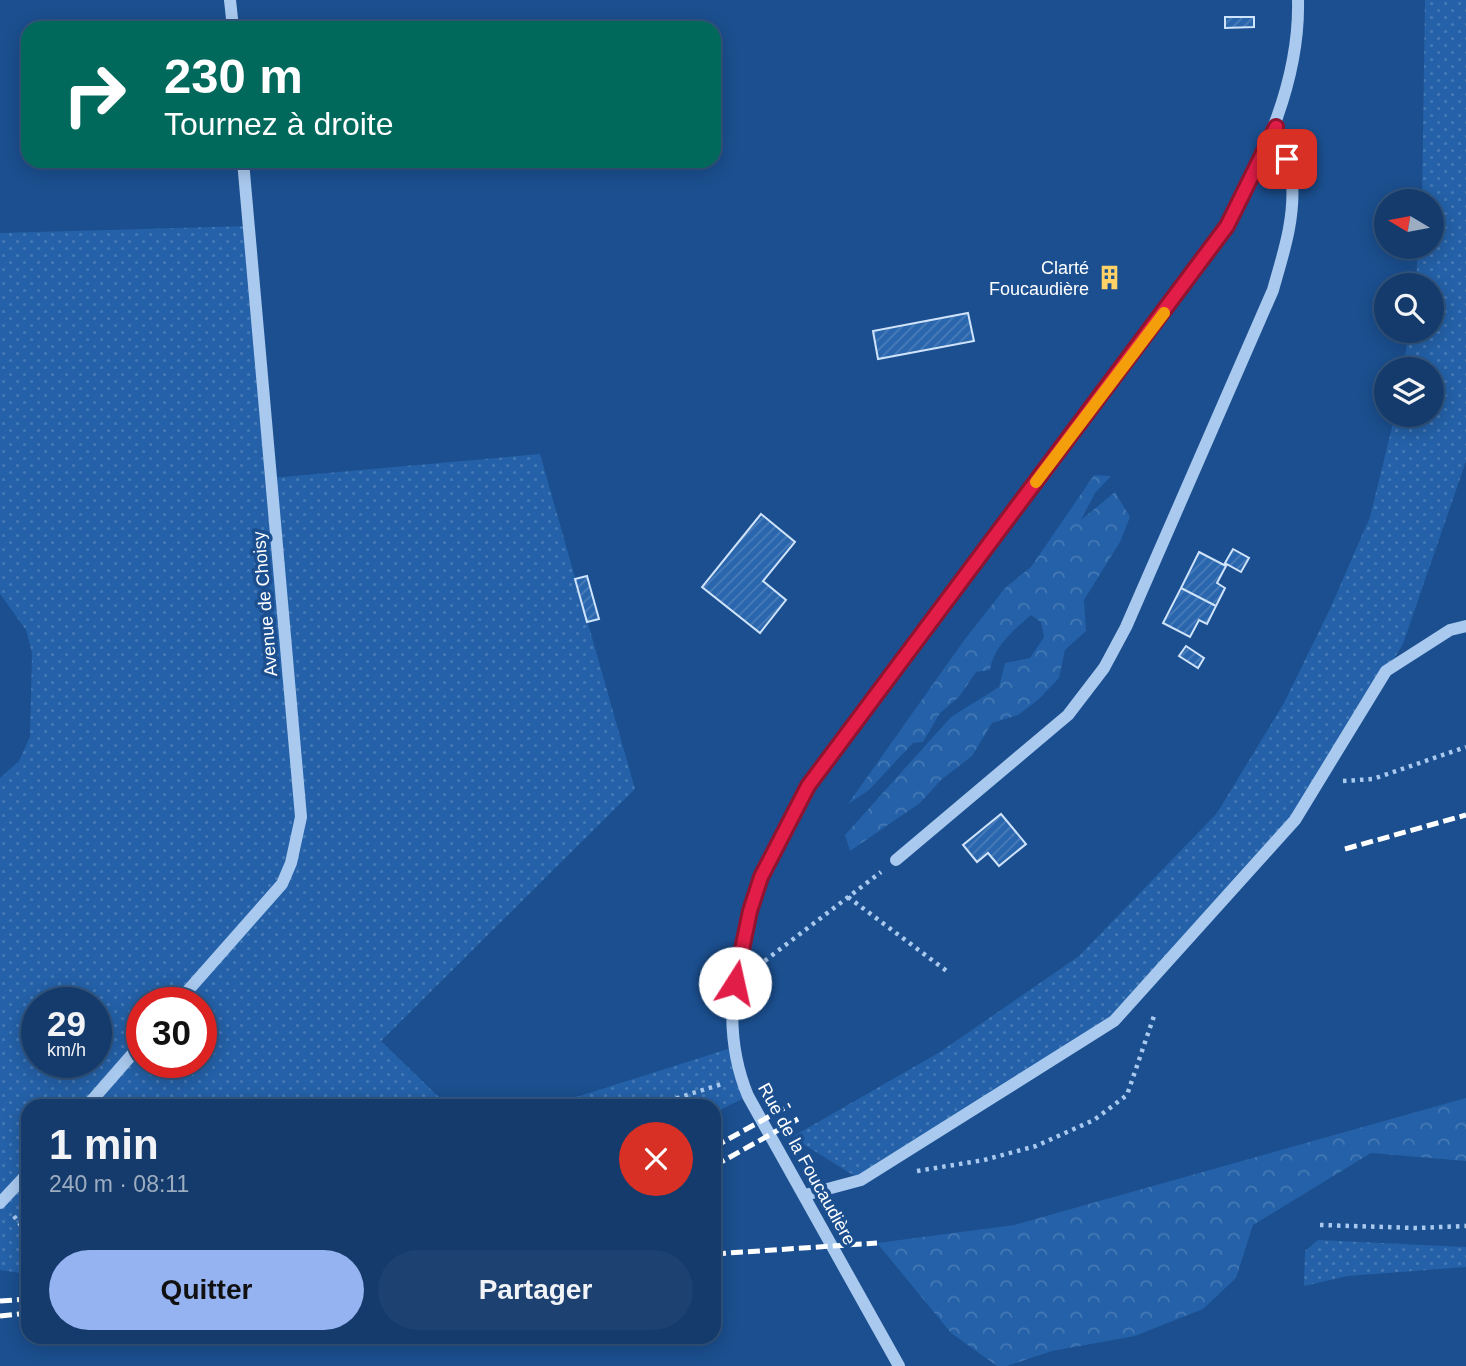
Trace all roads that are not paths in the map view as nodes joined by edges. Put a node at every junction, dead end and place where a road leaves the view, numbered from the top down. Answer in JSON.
{"nodes":[{"id":1,"x":230,"y":0,"type":"edge"},
{"id":2,"x":1298,"y":0,"type":"edge"},
{"id":3,"x":232,"y":21,"type":"edge"},
{"id":4,"x":1276,"y":127,"type":"junction"},
{"id":5,"x":244,"y":168,"type":"edge"},
{"id":6,"x":1466,"y":626,"type":"edge"},
{"id":7,"x":896,"y":860,"type":"road end"},
{"id":8,"x":191,"y":987,"type":"edge"},
{"id":9,"x":126,"y":1061,"type":"edge"},
{"id":10,"x":93,"y":1099,"type":"edge"},
{"id":11,"x":21,"y":1180,"type":"edge"},
{"id":12,"x":805,"y":1195,"type":"junction"},
{"id":13,"x":0,"y":1203,"type":"edge"},
{"id":14,"x":899,"y":1366,"type":"edge"}],
"edges":[{"from":1,"to":3,"type":"street"},
{"from":2,"to":4,"type":"street","name":"Rue de la Foucaudière"},
{"from":4,"to":7,"type":"street"},
{"from":4,"to":12,"type":"street","name":"Rue de la Foucaudière"},
{"from":5,"to":8,"type":"street","name":"Avenue de Choisy"},
{"from":6,"to":12,"type":"street"},
{"from":9,"to":10,"type":"street"},
{"from":11,"to":13,"type":"street"},
{"from":12,"to":14,"type":"street","name":"Rue de la Foucaudière"}]}
